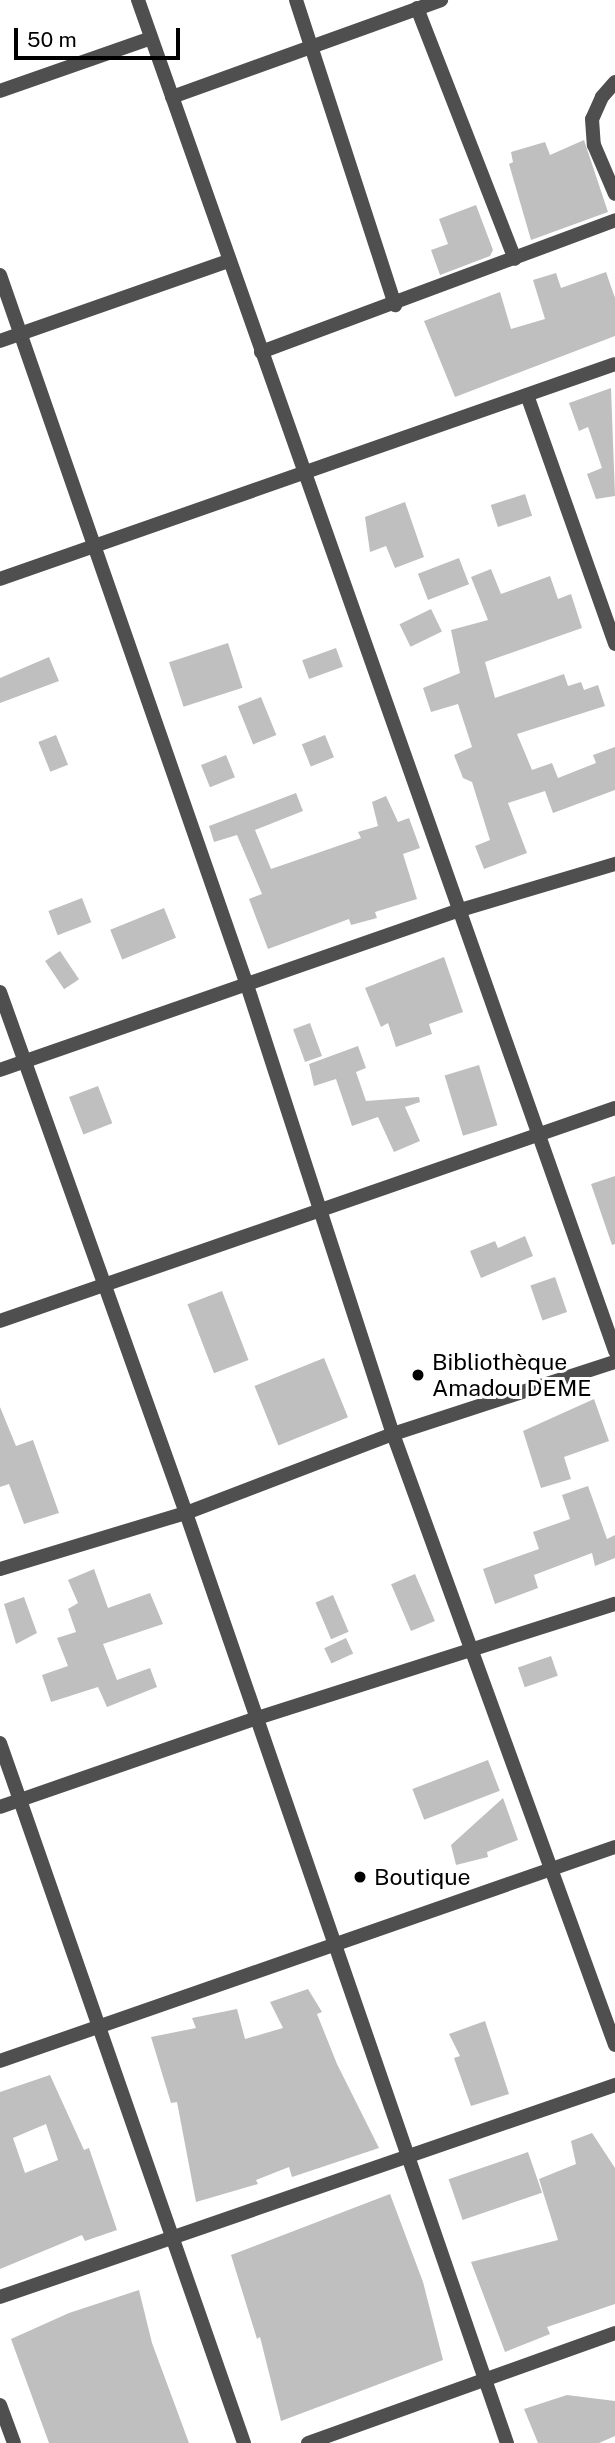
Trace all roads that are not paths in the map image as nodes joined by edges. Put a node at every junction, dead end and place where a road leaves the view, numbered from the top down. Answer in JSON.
{"nodes":[{"id":1,"x":138,"y":0,"type":"edge"},
{"id":2,"x":296,"y":0,"type":"edge"},
{"id":3,"x":440,"y":0,"type":"edge"},
{"id":4,"x":417,"y":8,"type":"junction"},
{"id":5,"x":151,"y":38,"type":"junction"},
{"id":6,"x":312,"y":47,"type":"junction"},
{"id":7,"x":615,"y":82,"type":"edge"},
{"id":8,"x":0,"y":91,"type":"edge"},
{"id":9,"x":172,"y":97,"type":"junction"},
{"id":10,"x":615,"y":194,"type":"edge"},
{"id":11,"x":615,"y":220,"type":"edge"},
{"id":12,"x":514,"y":259,"type":"junction"},
{"id":13,"x":229,"y":261,"type":"junction"},
{"id":14,"x":0,"y":275,"type":"edge"},
{"id":15,"x":395,"y":305,"type":"junction"},
{"id":16,"x":21,"y":334,"type":"junction"},
{"id":17,"x":0,"y":341,"type":"edge"},
{"id":18,"x":261,"y":352,"type":"junction"},
{"id":19,"x":615,"y":364,"type":"edge"},
{"id":20,"x":527,"y":395,"type":"junction"},
{"id":21,"x":303,"y":473,"type":"junction"},
{"id":22,"x":94,"y":546,"type":"junction"},
{"id":23,"x":0,"y":579,"type":"edge"},
{"id":24,"x":615,"y":644,"type":"edge"},
{"id":25,"x":615,"y":864,"type":"edge"},
{"id":26,"x":457,"y":911,"type":"junction"},
{"id":27,"x":247,"y":985,"type":"junction"},
{"id":28,"x":0,"y":992,"type":"edge"},
{"id":29,"x":24,"y":1062,"type":"junction"},
{"id":30,"x":0,"y":1070,"type":"edge"},
{"id":31,"x":615,"y":1108,"type":"edge"},
{"id":32,"x":535,"y":1133,"type":"junction"},
{"id":33,"x":320,"y":1208,"type":"junction"},
{"id":34,"x":105,"y":1286,"type":"junction"},
{"id":35,"x":0,"y":1321,"type":"edge"},
{"id":36,"x":615,"y":1351,"type":"edge"},
{"id":37,"x":615,"y":1362,"type":"edge"},
{"id":38,"x":393,"y":1434,"type":"junction"},
{"id":39,"x":186,"y":1513,"type":"junction"},
{"id":40,"x":0,"y":1569,"type":"edge"},
{"id":41,"x":615,"y":1604,"type":"edge"},
{"id":42,"x":473,"y":1652,"type":"junction"},
{"id":43,"x":254,"y":1718,"type":"junction"},
{"id":44,"x":0,"y":1743,"type":"edge"},
{"id":45,"x":20,"y":1800,"type":"junction"},
{"id":46,"x":0,"y":1807,"type":"edge"},
{"id":47,"x":615,"y":1847,"type":"edge"},
{"id":48,"x":554,"y":1868,"type":"junction"},
{"id":49,"x":333,"y":1945,"type":"junction"},
{"id":50,"x":99,"y":2027,"type":"junction"},
{"id":51,"x":615,"y":2045,"type":"edge"},
{"id":52,"x":0,"y":2062,"type":"edge"},
{"id":53,"x":615,"y":2085,"type":"edge"},
{"id":54,"x":407,"y":2157,"type":"junction"},
{"id":55,"x":173,"y":2238,"type":"junction"},
{"id":56,"x":0,"y":2297,"type":"edge"},
{"id":57,"x":615,"y":2333,"type":"edge"},
{"id":58,"x":484,"y":2380,"type":"junction"},
{"id":59,"x":0,"y":2405,"type":"edge"},
{"id":60,"x":13,"y":2443,"type":"edge"},
{"id":61,"x":244,"y":2443,"type":"edge"},
{"id":62,"x":308,"y":2443,"type":"edge"},
{"id":63,"x":507,"y":2443,"type":"edge"}],
"edges":[{"from":1,"to":5,"type":"street"},
{"from":2,"to":6,"type":"street"},
{"from":3,"to":4,"type":"street"},
{"from":4,"to":6,"type":"street"},
{"from":4,"to":12,"type":"street"},
{"from":5,"to":8,"type":"street"},
{"from":5,"to":9,"type":"street"},
{"from":6,"to":9,"type":"street"},
{"from":6,"to":15,"type":"street"},
{"from":7,"to":10,"type":"street"},
{"from":9,"to":13,"type":"street"},
{"from":11,"to":12,"type":"street"},
{"from":12,"to":15,"type":"street"},
{"from":13,"to":16,"type":"street"},
{"from":13,"to":18,"type":"street"},
{"from":14,"to":16,"type":"street"},
{"from":15,"to":18,"type":"street"},
{"from":16,"to":17,"type":"street"},
{"from":16,"to":22,"type":"street"},
{"from":18,"to":21,"type":"street"},
{"from":19,"to":20,"type":"street"},
{"from":20,"to":21,"type":"street"},
{"from":20,"to":24,"type":"street"},
{"from":21,"to":22,"type":"street"},
{"from":21,"to":26,"type":"street"},
{"from":22,"to":23,"type":"street"},
{"from":22,"to":27,"type":"street"},
{"from":25,"to":26,"type":"street"},
{"from":26,"to":27,"type":"street"},
{"from":26,"to":32,"type":"street"},
{"from":27,"to":29,"type":"street"},
{"from":27,"to":33,"type":"street"},
{"from":28,"to":29,"type":"street"},
{"from":29,"to":30,"type":"street"},
{"from":29,"to":34,"type":"street"},
{"from":31,"to":32,"type":"street"},
{"from":32,"to":33,"type":"street"},
{"from":32,"to":36,"type":"street"},
{"from":33,"to":34,"type":"street"},
{"from":33,"to":38,"type":"street"},
{"from":34,"to":35,"type":"street"},
{"from":34,"to":39,"type":"street"},
{"from":37,"to":38,"type":"street"},
{"from":38,"to":39,"type":"street"},
{"from":38,"to":42,"type":"street"},
{"from":39,"to":40,"type":"street"},
{"from":39,"to":43,"type":"street"},
{"from":41,"to":42,"type":"street"},
{"from":42,"to":43,"type":"street"},
{"from":42,"to":48,"type":"street"},
{"from":43,"to":45,"type":"street"},
{"from":43,"to":49,"type":"street"},
{"from":44,"to":45,"type":"street"},
{"from":45,"to":46,"type":"street"},
{"from":45,"to":50,"type":"street"},
{"from":47,"to":48,"type":"street"},
{"from":48,"to":49,"type":"street"},
{"from":48,"to":51,"type":"street"},
{"from":49,"to":50,"type":"street"},
{"from":49,"to":54,"type":"street"},
{"from":50,"to":52,"type":"street"},
{"from":50,"to":55,"type":"street"},
{"from":53,"to":54,"type":"street"},
{"from":54,"to":55,"type":"street"},
{"from":54,"to":58,"type":"street"},
{"from":55,"to":56,"type":"street"},
{"from":55,"to":61,"type":"street"},
{"from":57,"to":58,"type":"street"},
{"from":58,"to":62,"type":"street"},
{"from":58,"to":63,"type":"street"},
{"from":59,"to":60,"type":"street"}]}
